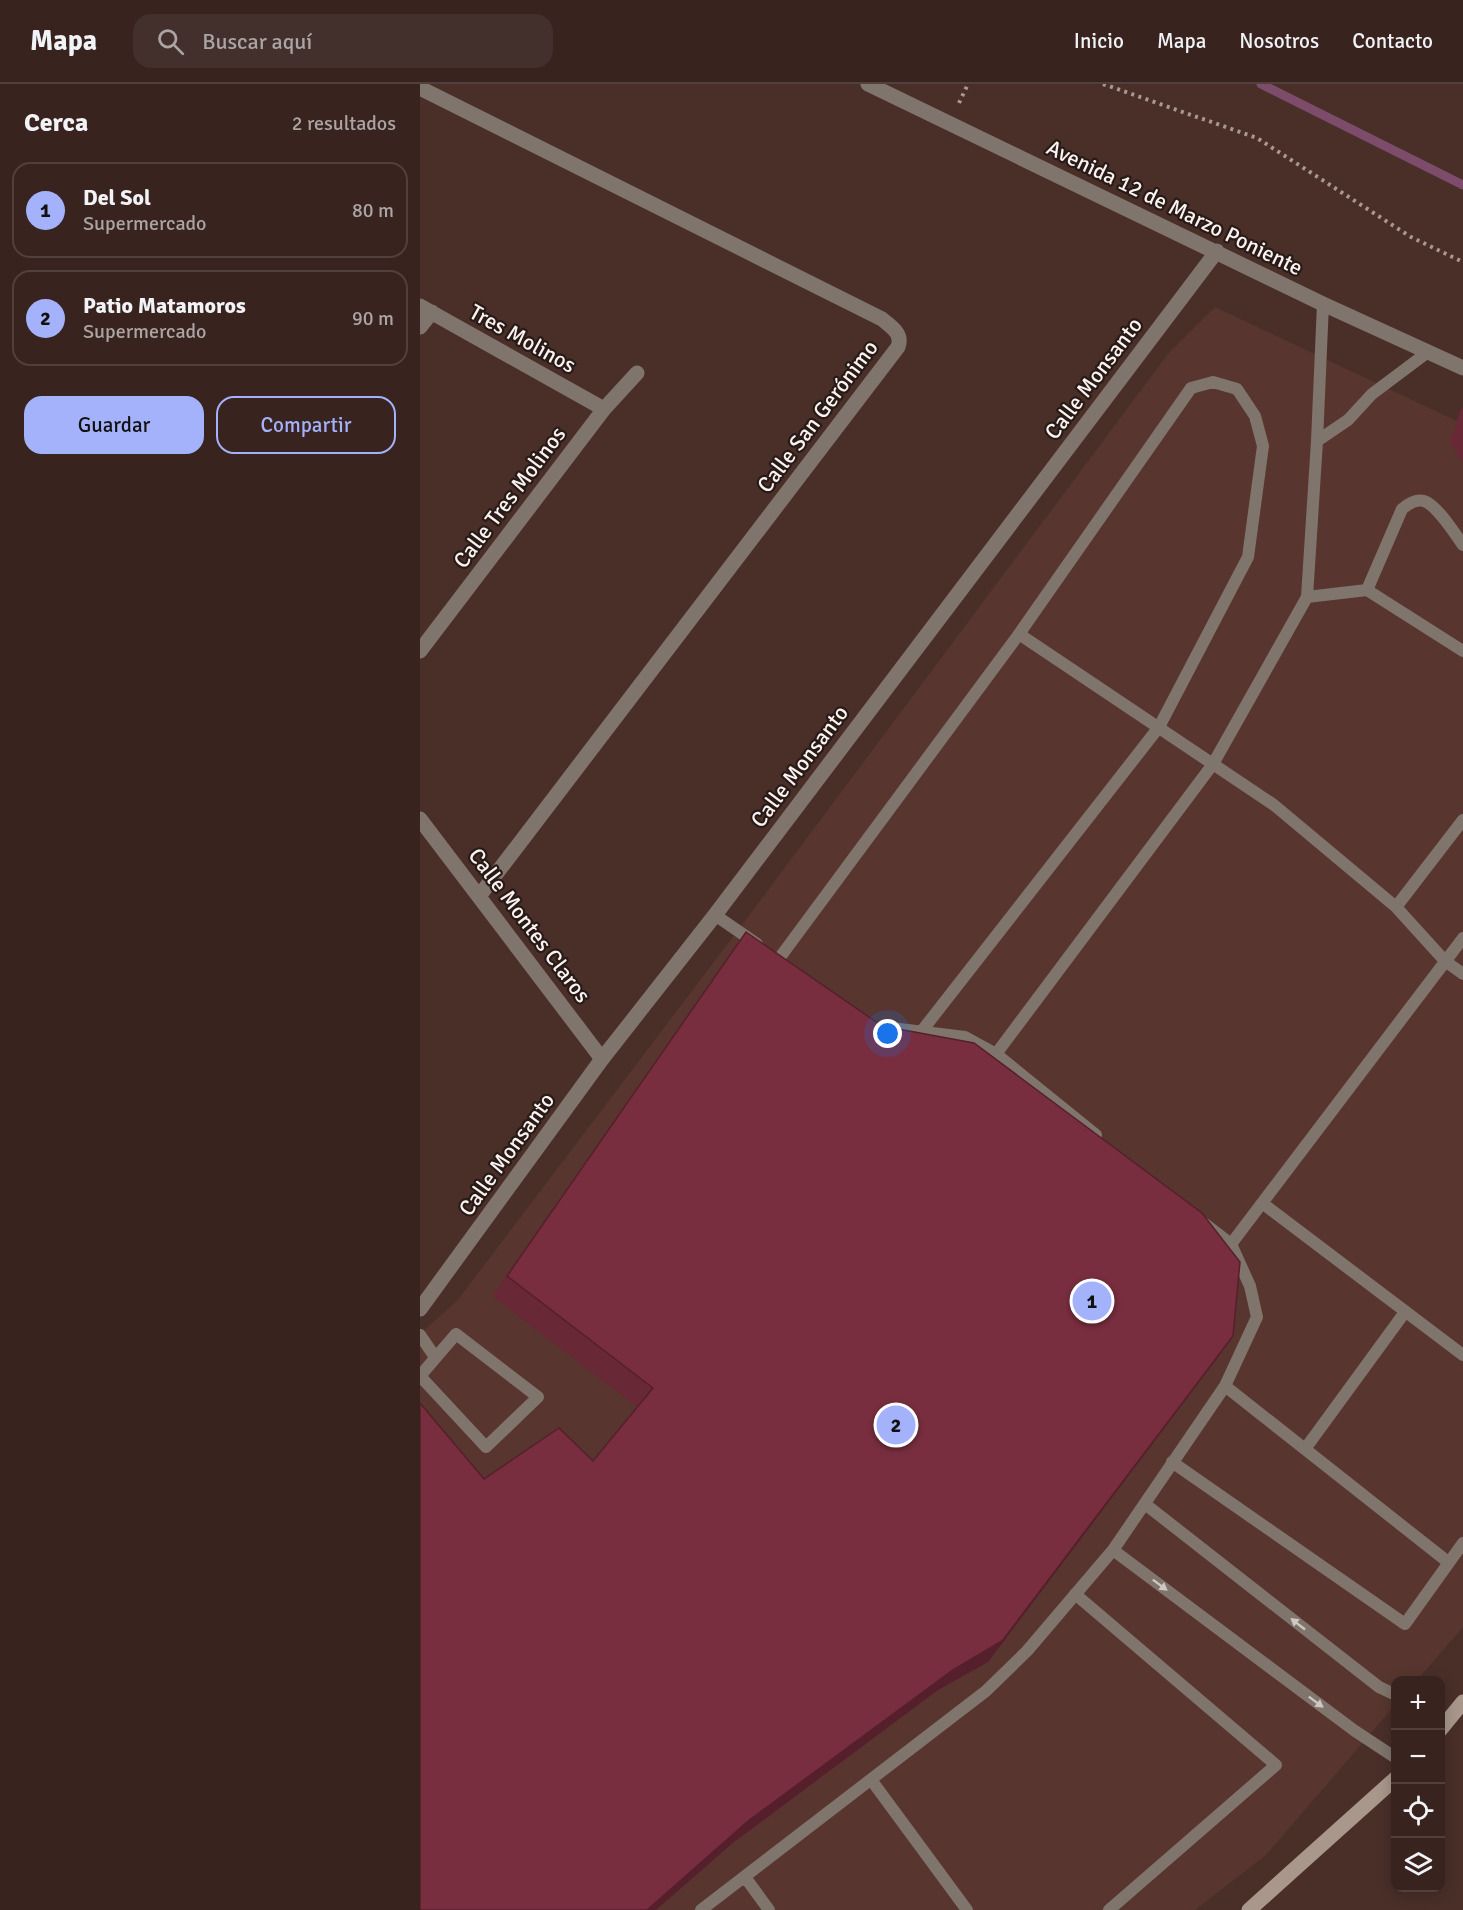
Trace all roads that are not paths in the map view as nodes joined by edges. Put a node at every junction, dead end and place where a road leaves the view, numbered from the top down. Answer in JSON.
{"nodes":[{"id":1,"x":868,"y":84,"type":"edge"},
{"id":2,"x":420,"y":88,"type":"edge"},
{"id":3,"x":1217,"y":251,"type":"junction"},
{"id":4,"x":1323,"y":304,"type":"junction"},
{"id":5,"x":426,"y":309,"type":"edge"},
{"id":6,"x":420,"y":327,"type":"edge"},
{"id":7,"x":1428,"y":352,"type":"junction"},
{"id":8,"x":1463,"y":368,"type":"edge"},
{"id":9,"x":637,"y":373,"type":"dead end"},
{"id":10,"x":604,"y":409,"type":"junction"},
{"id":11,"x":1317,"y":441,"type":"junction"},
{"id":12,"x":1463,"y":545,"type":"edge"},
{"id":13,"x":1368,"y":590,"type":"junction"},
{"id":14,"x":1306,"y":597,"type":"junction"},
{"id":15,"x":1019,"y":633,"type":"junction"},
{"id":16,"x":420,"y":651,"type":"edge"},
{"id":17,"x":1463,"y":651,"type":"edge"},
{"id":18,"x":1159,"y":728,"type":"junction"},
{"id":19,"x":1213,"y":764,"type":"junction"},
{"id":20,"x":420,"y":819,"type":"edge"},
{"id":21,"x":1463,"y":820,"type":"edge"},
{"id":22,"x":480,"y":895,"type":"junction"},
{"id":23,"x":1396,"y":908,"type":"junction"},
{"id":24,"x":715,"y":915,"type":"junction"},
{"id":25,"x":1463,"y":938,"type":"edge"},
{"id":26,"x":1445,"y":961,"type":"junction"},
{"id":27,"x":1463,"y":974,"type":"edge"},
{"id":28,"x":873,"y":1026,"type":"edge"},
{"id":29,"x":921,"y":1032,"type":"junction"},
{"id":30,"x":996,"y":1054,"type":"junction"},
{"id":31,"x":602,"y":1059,"type":"junction"},
{"id":32,"x":1104,"y":1141,"type":"edge"},
{"id":33,"x":1262,"y":1203,"type":"junction"},
{"id":34,"x":1196,"y":1216,"type":"edge"},
{"id":35,"x":1231,"y":1244,"type":"junction"},
{"id":36,"x":423,"y":1297,"type":"edge"},
{"id":37,"x":1405,"y":1312,"type":"junction"},
{"id":38,"x":420,"y":1335,"type":"edge"},
{"id":39,"x":1463,"y":1355,"type":"edge"},
{"id":40,"x":435,"y":1358,"type":"junction"},
{"id":41,"x":1225,"y":1386,"type":"junction"},
{"id":42,"x":1305,"y":1449,"type":"junction"},
{"id":43,"x":1172,"y":1462,"type":"junction"},
{"id":44,"x":1145,"y":1504,"type":"junction"},
{"id":45,"x":1463,"y":1543,"type":"edge"},
{"id":46,"x":1113,"y":1550,"type":"junction"},
{"id":47,"x":1448,"y":1562,"type":"junction"},
{"id":48,"x":1076,"y":1594,"type":"junction"},
{"id":49,"x":1391,"y":1693,"type":"edge"},
{"id":50,"x":1463,"y":1702,"type":"edge"},
{"id":51,"x":1445,"y":1720,"type":"edge"},
{"id":52,"x":1391,"y":1755,"type":"edge"},
{"id":53,"x":872,"y":1780,"type":"junction"},
{"id":54,"x":1391,"y":1782,"type":"edge"},
{"id":55,"x":745,"y":1877,"type":"junction"},
{"id":56,"x":962,"y":1908,"type":"edge"},
{"id":57,"x":701,"y":1910,"type":"edge"},
{"id":58,"x":769,"y":1910,"type":"edge"},
{"id":59,"x":1109,"y":1910,"type":"edge"},
{"id":60,"x":1249,"y":1910,"type":"edge"}],
"edges":[{"from":1,"to":3,"type":"street","name":"Avenida 12 de Marzo Poniente"},
{"from":2,"to":22,"type":"street","name":"Calle San Gerónimo"},
{"from":3,"to":4,"type":"street","name":"Avenida 12 de Marzo Poniente"},
{"from":3,"to":24,"type":"street","name":"Calle Monsanto"},
{"from":4,"to":7,"type":"street","name":"Avenida 12 de Marzo Poniente"},
{"from":4,"to":11,"type":"lane"},
{"from":5,"to":6,"type":"street"},
{"from":5,"to":10,"type":"street","name":"Tres Molinos"},
{"from":7,"to":8,"type":"street","name":"Avenida 12 de Marzo Poniente"},
{"from":7,"to":11,"type":"lane"},
{"from":9,"to":10,"type":"street","name":"Calle Tres Molinos"},
{"from":10,"to":16,"type":"street","name":"Calle Tres Molinos"},
{"from":11,"to":14,"type":"lane"},
{"from":12,"to":13,"type":"lane"},
{"from":13,"to":14,"type":"lane"},
{"from":13,"to":17,"type":"lane"},
{"from":14,"to":19,"type":"lane"},
{"from":15,"to":18,"type":"lane"},
{"from":15,"to":18,"type":"lane"},
{"from":15,"to":24,"type":"lane"},
{"from":18,"to":19,"type":"lane"},
{"from":18,"to":29,"type":"lane"},
{"from":19,"to":23,"type":"lane"},
{"from":19,"to":30,"type":"lane"},
{"from":20,"to":22,"type":"street","name":"Calle Montes Claros"},
{"from":21,"to":23,"type":"lane"},
{"from":22,"to":31,"type":"street","name":"Calle Montes Claros"},
{"from":23,"to":26,"type":"lane"},
{"from":24,"to":31,"type":"street","name":"Calle Monsanto"},
{"from":25,"to":26,"type":"lane"},
{"from":26,"to":27,"type":"lane"},
{"from":26,"to":33,"type":"lane"},
{"from":28,"to":29,"type":"lane"},
{"from":29,"to":30,"type":"lane"},
{"from":30,"to":32,"type":"lane"},
{"from":31,"to":36,"type":"street","name":"Calle Monsanto"},
{"from":33,"to":35,"type":"lane"},
{"from":33,"to":37,"type":"lane"},
{"from":34,"to":35,"type":"lane"},
{"from":35,"to":41,"type":"lane"},
{"from":37,"to":39,"type":"lane"},
{"from":37,"to":42,"type":"lane"},
{"from":38,"to":40,"type":"lane"},
{"from":40,"to":40,"type":"lane"},
{"from":41,"to":42,"type":"lane"},
{"from":41,"to":43,"type":"lane"},
{"from":42,"to":47,"type":"lane"},
{"from":43,"to":44,"type":"lane"},
{"from":43,"to":47,"type":"lane"},
{"from":44,"to":46,"type":"lane"},
{"from":49,"to":44,"type":"lane","one_way":true},
{"from":45,"to":47,"type":"lane"},
{"from":46,"to":48,"type":"lane"},
{"from":46,"to":52,"type":"lane","one_way":true},
{"from":48,"to":53,"type":"lane"},
{"from":48,"to":59,"type":"lane"},
{"from":50,"to":51,"type":"main road"},
{"from":53,"to":55,"type":"lane"},
{"from":53,"to":56,"type":"lane"},
{"from":54,"to":60,"type":"main road"},
{"from":55,"to":57,"type":"lane"},
{"from":55,"to":58,"type":"lane"}]}
